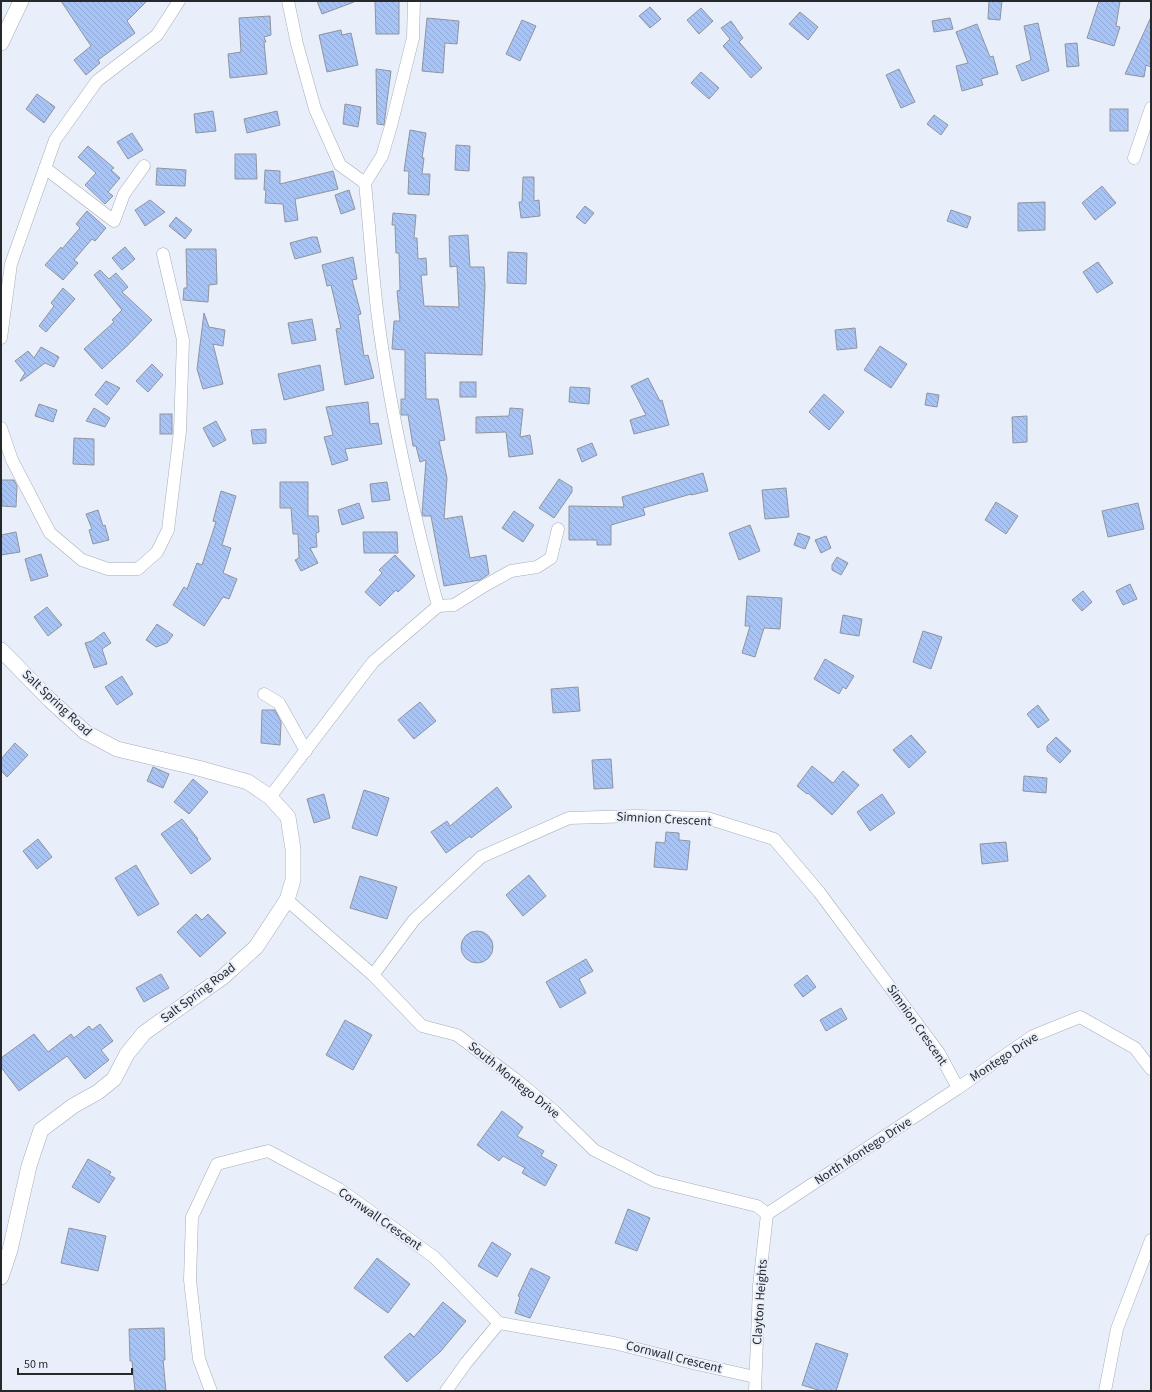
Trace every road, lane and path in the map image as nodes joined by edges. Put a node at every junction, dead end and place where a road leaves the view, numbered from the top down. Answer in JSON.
{"nodes":[{"id":1,"x":21,"y":1,"type":"edge"},
{"id":2,"x":179,"y":1,"type":"edge"},
{"id":3,"x":288,"y":1,"type":"edge"},
{"id":4,"x":414,"y":1,"type":"edge"},
{"id":5,"x":1,"y":43,"type":"edge"},
{"id":6,"x":1151,"y":108,"type":"edge"},
{"id":7,"x":1134,"y":158,"type":"dead end"},
{"id":8,"x":144,"y":166,"type":"dead end"},
{"id":9,"x":45,"y":168,"type":"junction"},
{"id":10,"x":365,"y":183,"type":"junction"},
{"id":11,"x":163,"y":254,"type":"dead end"},
{"id":12,"x":1,"y":338,"type":"edge"},
{"id":13,"x":1,"y":428,"type":"edge"},
{"id":14,"x":558,"y":529,"type":"dead end"},
{"id":15,"x":438,"y":606,"type":"junction"},
{"id":16,"x":1,"y":650,"type":"edge"},
{"id":17,"x":264,"y":694,"type":"dead end"},
{"id":18,"x":306,"y":751,"type":"junction"},
{"id":19,"x":270,"y":797,"type":"junction"},
{"id":20,"x":287,"y":900,"type":"junction"},
{"id":21,"x":373,"y":975,"type":"junction"},
{"id":22,"x":1151,"y":1069,"type":"edge"},
{"id":23,"x":958,"y":1088,"type":"junction"},
{"id":24,"x":768,"y":1214,"type":"junction"},
{"id":25,"x":1151,"y":1240,"type":"edge"},
{"id":26,"x":1,"y":1277,"type":"edge"},
{"id":27,"x":499,"y":1323,"type":"junction"},
{"id":28,"x":755,"y":1376,"type":"junction"},
{"id":29,"x":211,"y":1391,"type":"edge"},
{"id":30,"x":446,"y":1391,"type":"edge"},
{"id":31,"x":755,"y":1391,"type":"edge"},
{"id":32,"x":1105,"y":1391,"type":"edge"}],
"edges":[{"from":1,"to":5,"type":"street"},
{"from":2,"to":9,"type":"street"},
{"from":3,"to":10,"type":"street"},
{"from":4,"to":10,"type":"street"},
{"from":6,"to":7,"type":"street"},
{"from":8,"to":9,"type":"street"},
{"from":9,"to":12,"type":"street"},
{"from":10,"to":15,"type":"street"},
{"from":11,"to":13,"type":"street"},
{"from":14,"to":15,"type":"street"},
{"from":15,"to":18,"type":"street"},
{"from":16,"to":19,"type":"street","name":"Salt Spring Road"},
{"from":17,"to":18,"type":"street"},
{"from":18,"to":19,"type":"street"},
{"from":19,"to":20,"type":"street","name":"Salt Spring Road"},
{"from":20,"to":21,"type":"street","name":"South Montego Drive"},
{"from":20,"to":26,"type":"street","name":"Salt Spring Road"},
{"from":21,"to":23,"type":"street","name":"Simnion Crescent"},
{"from":21,"to":24,"type":"street","name":"South Montego Drive"},
{"from":22,"to":23,"type":"street","name":"Montego Drive"},
{"from":23,"to":24,"type":"street","name":"North Montego Drive"},
{"from":24,"to":28,"type":"street","name":"Clayton Heights"},
{"from":25,"to":32,"type":"street"},
{"from":27,"to":28,"type":"street","name":"Cornwall Crescent"},
{"from":27,"to":29,"type":"street","name":"Cornwall Crescent"},
{"from":27,"to":30,"type":"street"},
{"from":28,"to":31,"type":"street","name":"Clayton Heights"}]}
